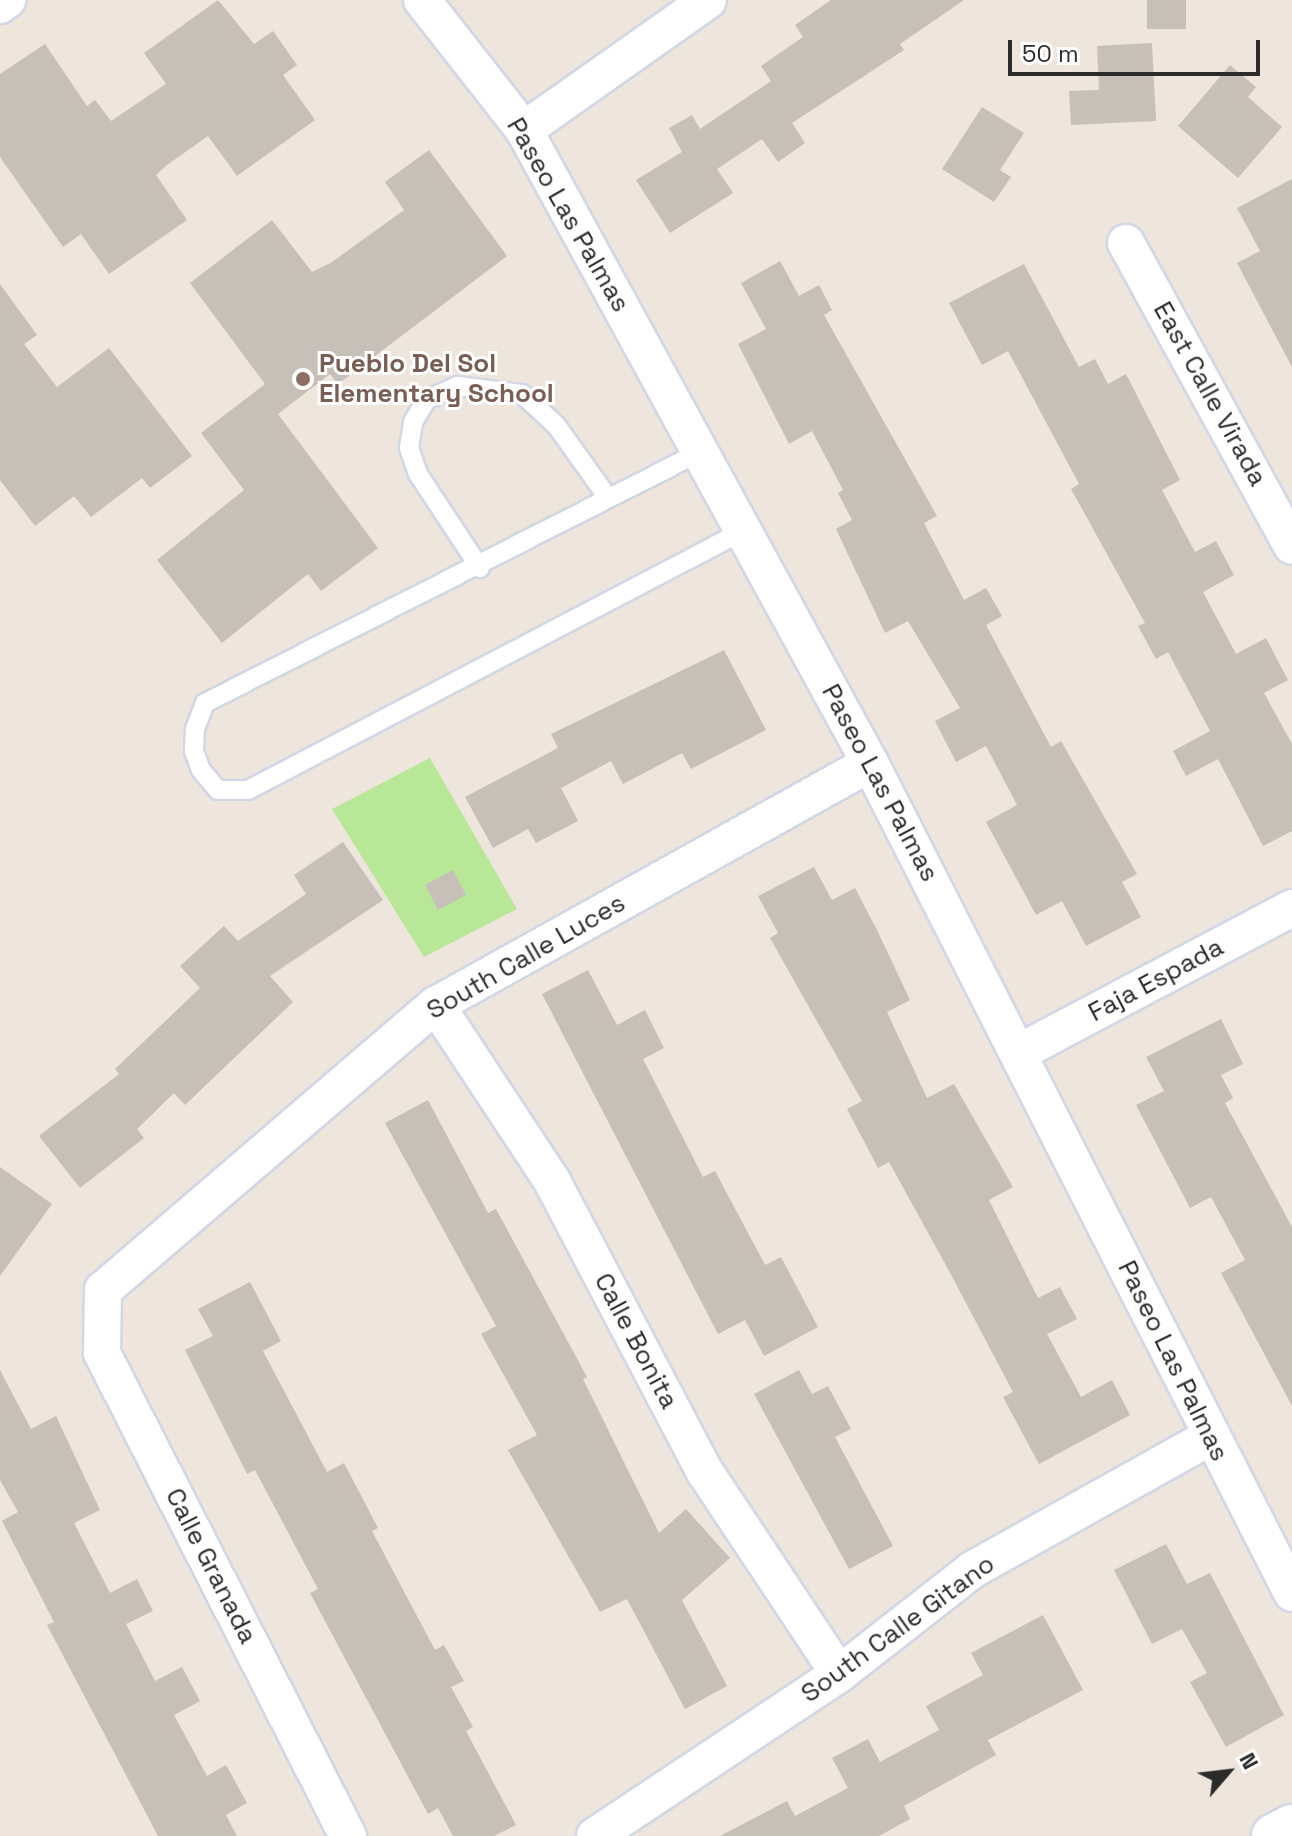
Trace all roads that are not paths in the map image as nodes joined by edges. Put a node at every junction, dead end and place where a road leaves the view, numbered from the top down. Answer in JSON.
{"nodes":[{"id":1,"x":7,"y":0,"type":"edge"},
{"id":2,"x":422,"y":0,"type":"edge"},
{"id":3,"x":708,"y":0,"type":"edge"},
{"id":4,"x":0,"y":5,"type":"edge"},
{"id":5,"x":524,"y":130,"type":"junction"},
{"id":6,"x":1126,"y":243,"type":"dead end"},
{"id":7,"x":700,"y":452,"type":"junction"},
{"id":8,"x":1280,"y":493,"type":"edge"},
{"id":9,"x":608,"y":498,"type":"junction"},
{"id":10,"x":743,"y":531,"type":"junction"},
{"id":11,"x":1292,"y":546,"type":"edge"},
{"id":12,"x":480,"y":568,"type":"junction"},
{"id":13,"x":870,"y":763,"type":"junction"},
{"id":14,"x":1292,"y":908,"type":"edge"},
{"id":15,"x":436,"y":1005,"type":"junction"},
{"id":16,"x":1020,"y":1052,"type":"junction"},
{"id":17,"x":103,"y":1290,"type":"joint"},
{"id":18,"x":1210,"y":1437,"type":"junction"},
{"id":19,"x":1292,"y":1593,"type":"edge"},
{"id":20,"x":839,"y":1674,"type":"junction"},
{"id":21,"x":1292,"y":1827,"type":"edge"},
{"id":22,"x":348,"y":1836,"type":"edge"},
{"id":23,"x":595,"y":1836,"type":"edge"},
{"id":24,"x":1274,"y":1836,"type":"edge"}],
"edges":[{"from":1,"to":4,"type":"street"},
{"from":2,"to":5,"type":"street","name":"Paseo Las Palmas"},
{"from":3,"to":5,"type":"street"},
{"from":5,"to":7,"type":"street","name":"Paseo Las Palmas"},
{"from":6,"to":8,"type":"street","name":"East Calle Virada"},
{"from":7,"to":9,"type":"lane"},
{"from":7,"to":10,"type":"street","name":"Paseo Las Palmas"},
{"from":8,"to":11,"type":"street","name":"East Calle Virada"},
{"from":9,"to":12,"type":"lane"},
{"from":9,"to":12,"type":"lane"},
{"from":10,"to":12,"type":"lane"},
{"from":10,"to":13,"type":"street","name":"Paseo Las Palmas"},
{"from":13,"to":15,"type":"street","name":"South Calle Luces"},
{"from":13,"to":16,"type":"street","name":"Paseo Las Palmas"},
{"from":14,"to":16,"type":"street","name":"Faja Espada"},
{"from":15,"to":17,"type":"street","name":"South Calle Luces"},
{"from":15,"to":20,"type":"street","name":"Calle Bonita"},
{"from":16,"to":18,"type":"street","name":"Paseo Las Palmas"},
{"from":17,"to":22,"type":"street","name":"Calle Granada"},
{"from":18,"to":19,"type":"street","name":"Paseo Las Palmas"},
{"from":18,"to":20,"type":"street","name":"South Calle Gitano"},
{"from":20,"to":23,"type":"street","name":"South Calle Gitano"},
{"from":21,"to":24,"type":"street"}]}
